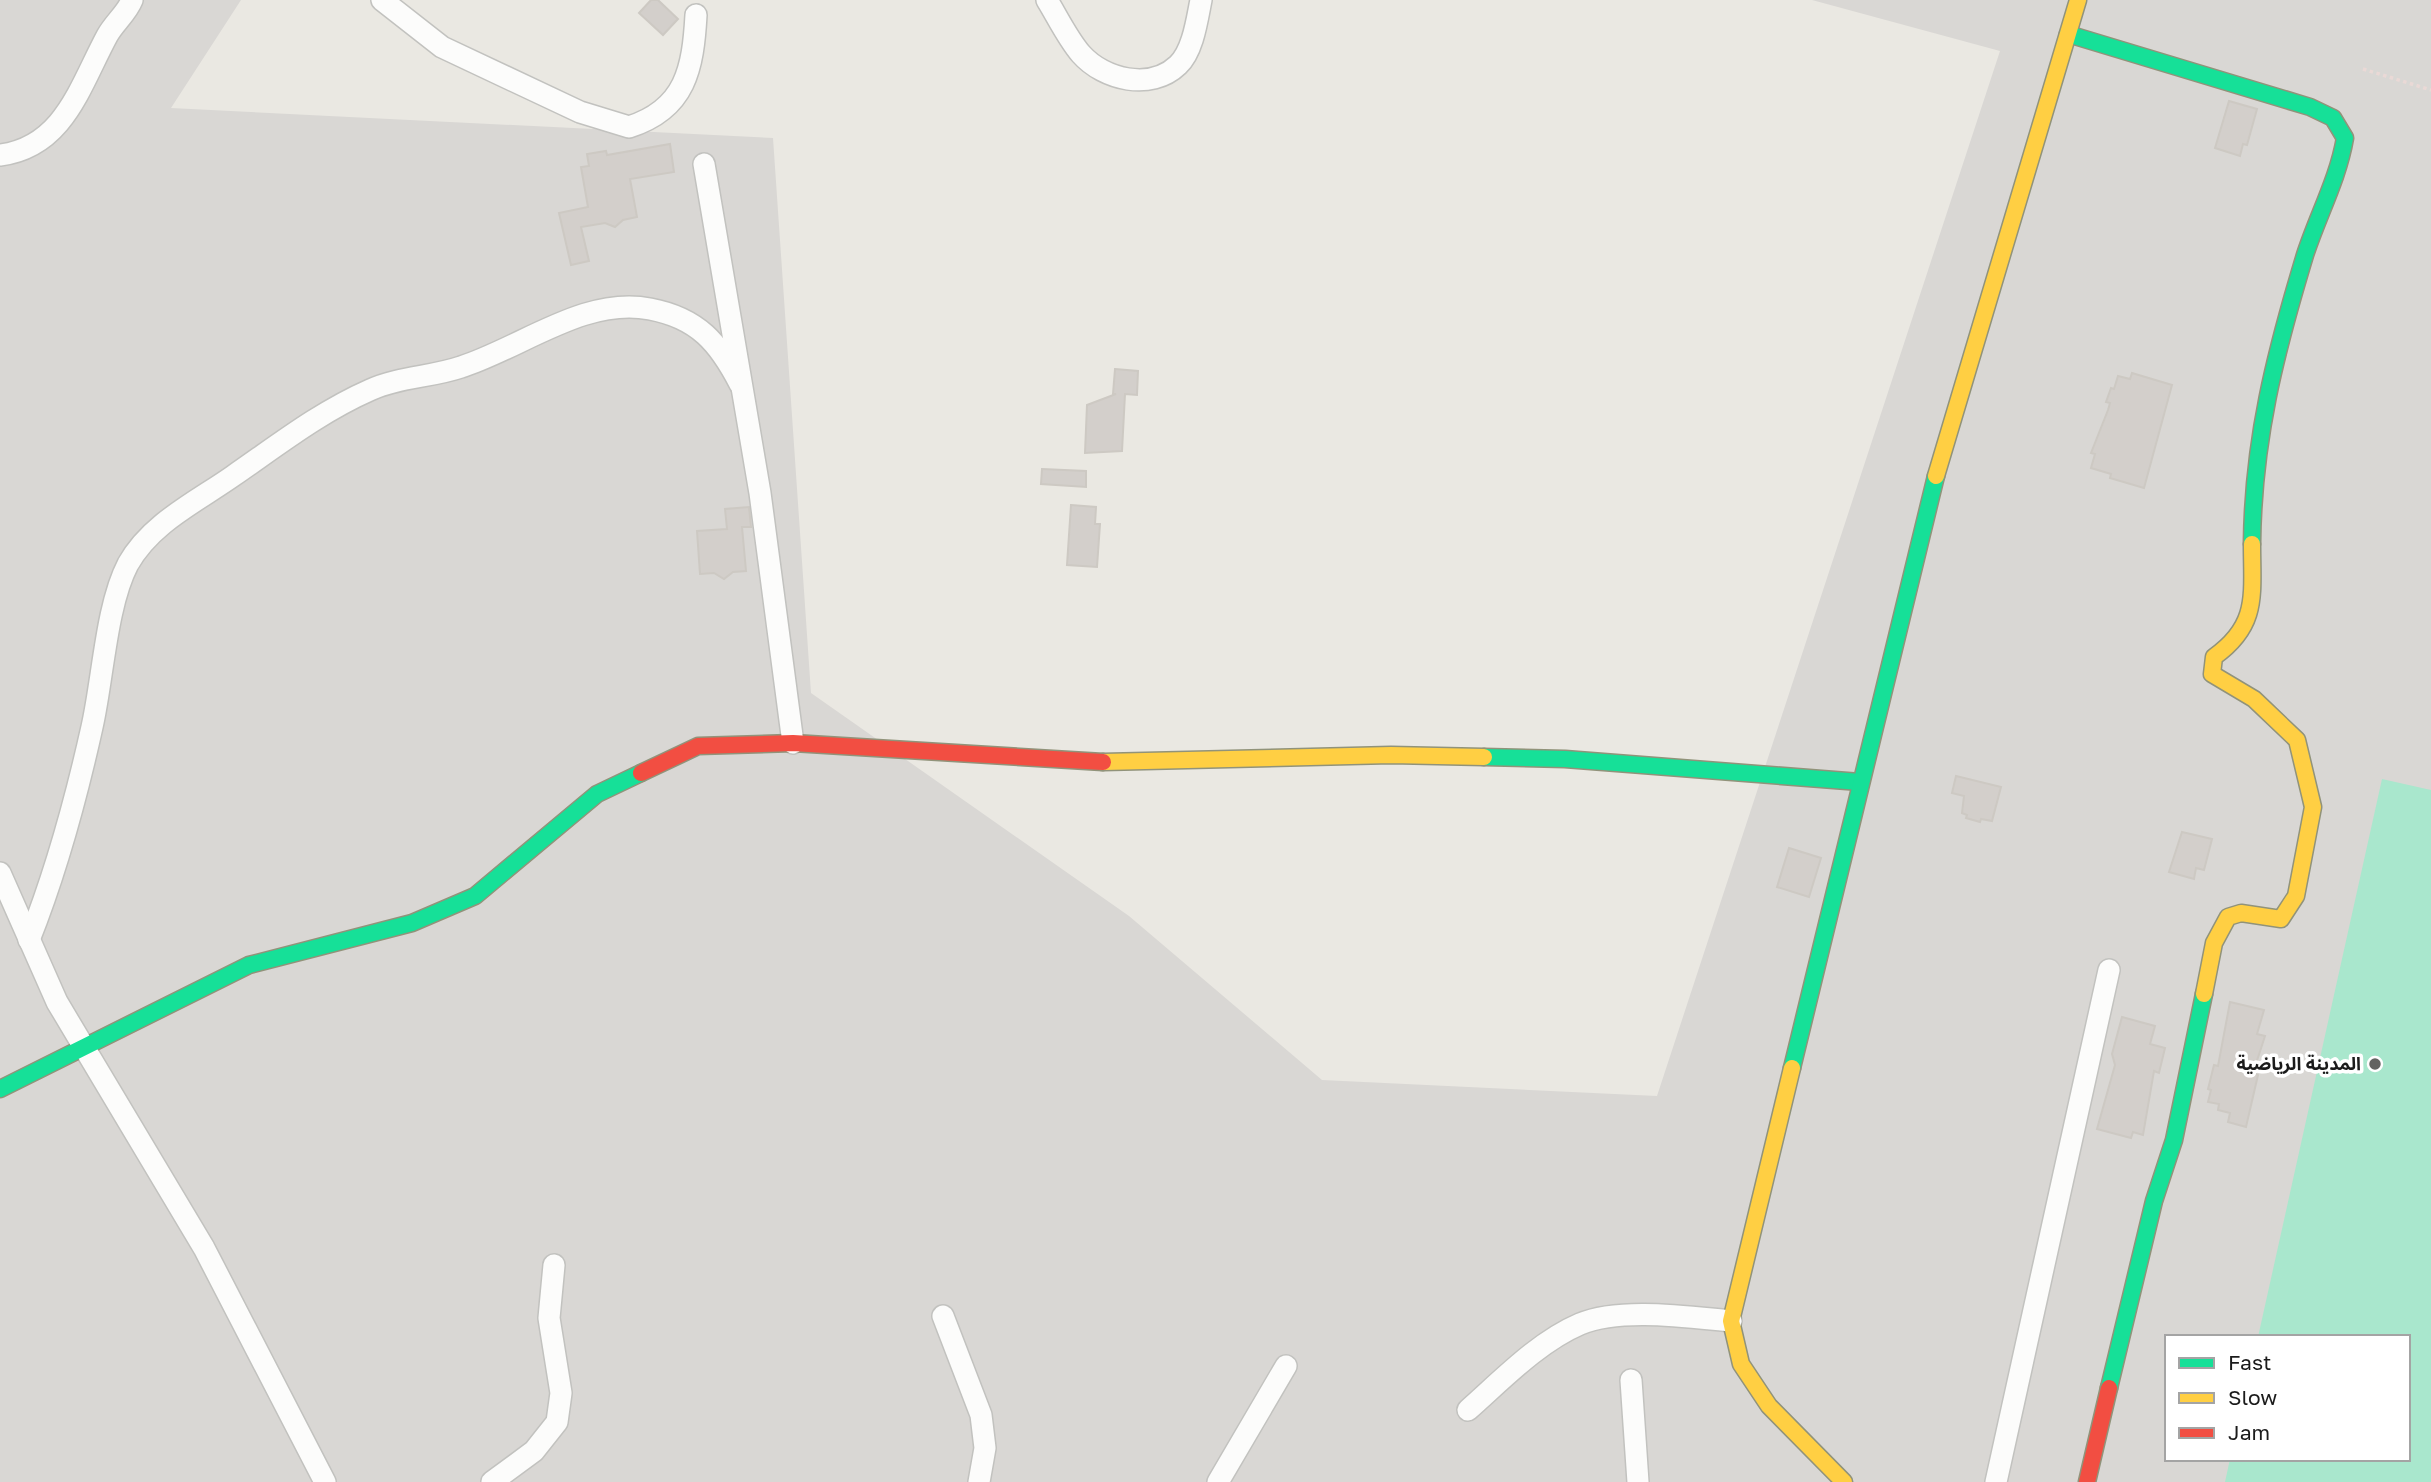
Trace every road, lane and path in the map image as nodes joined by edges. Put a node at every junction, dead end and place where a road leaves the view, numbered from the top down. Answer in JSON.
{"nodes":[{"id":1,"x":132,"y":0,"type":"edge"},
{"id":2,"x":382,"y":0,"type":"edge"},
{"id":3,"x":1047,"y":0,"type":"edge"},
{"id":4,"x":1201,"y":0,"type":"edge"},
{"id":5,"x":2078,"y":0,"type":"edge"},
{"id":6,"x":696,"y":15,"type":"dead end"},
{"id":7,"x":2068,"y":34,"type":"junction"},
{"id":8,"x":2362,"y":69,"type":"dead end"},
{"id":9,"x":2431,"y":90,"type":"edge"},
{"id":10,"x":0,"y":155,"type":"edge"},
{"id":11,"x":704,"y":164,"type":"dead end"},
{"id":12,"x":740,"y":384,"type":"junction"},
{"id":13,"x":793,"y":743,"type":"junction"},
{"id":14,"x":1860,"y":782,"type":"junction"},
{"id":15,"x":0,"y":873,"type":"edge"},
{"id":16,"x":29,"y":940,"type":"junction"},
{"id":17,"x":2109,"y":970,"type":"dead end"},
{"id":18,"x":83,"y":1045,"type":"junction"},
{"id":19,"x":0,"y":1089,"type":"edge"},
{"id":20,"x":554,"y":1265,"type":"dead end"},
{"id":21,"x":943,"y":1315,"type":"dead end"},
{"id":22,"x":1731,"y":1321,"type":"junction"},
{"id":23,"x":1286,"y":1366,"type":"dead end"},
{"id":24,"x":1631,"y":1380,"type":"dead end"},
{"id":25,"x":1468,"y":1410,"type":"dead end"},
{"id":26,"x":325,"y":1482,"type":"edge"},
{"id":27,"x":492,"y":1482,"type":"edge"},
{"id":28,"x":979,"y":1482,"type":"edge"},
{"id":29,"x":1218,"y":1482,"type":"edge"},
{"id":30,"x":1638,"y":1482,"type":"edge"},
{"id":31,"x":1844,"y":1482,"type":"edge"},
{"id":32,"x":1996,"y":1482,"type":"edge"},
{"id":33,"x":2087,"y":1482,"type":"edge"}],
"edges":[{"from":1,"to":10,"type":"street"},
{"from":2,"to":6,"type":"street"},
{"from":3,"to":4,"type":"street"},
{"from":5,"to":7,"type":"street"},
{"from":7,"to":14,"type":"street"},
{"from":7,"to":33,"type":"street"},
{"from":8,"to":9,"type":"path"},
{"from":11,"to":12,"type":"street"},
{"from":12,"to":13,"type":"street"},
{"from":12,"to":16,"type":"street"},
{"from":13,"to":14,"type":"street"},
{"from":13,"to":18,"type":"street"},
{"from":14,"to":22,"type":"street"},
{"from":15,"to":16,"type":"street"},
{"from":16,"to":18,"type":"street"},
{"from":17,"to":32,"type":"street"},
{"from":18,"to":19,"type":"street"},
{"from":18,"to":26,"type":"street"},
{"from":20,"to":27,"type":"street"},
{"from":21,"to":28,"type":"street"},
{"from":22,"to":25,"type":"street"},
{"from":22,"to":31,"type":"street"},
{"from":23,"to":29,"type":"street"},
{"from":24,"to":30,"type":"street"}]}
